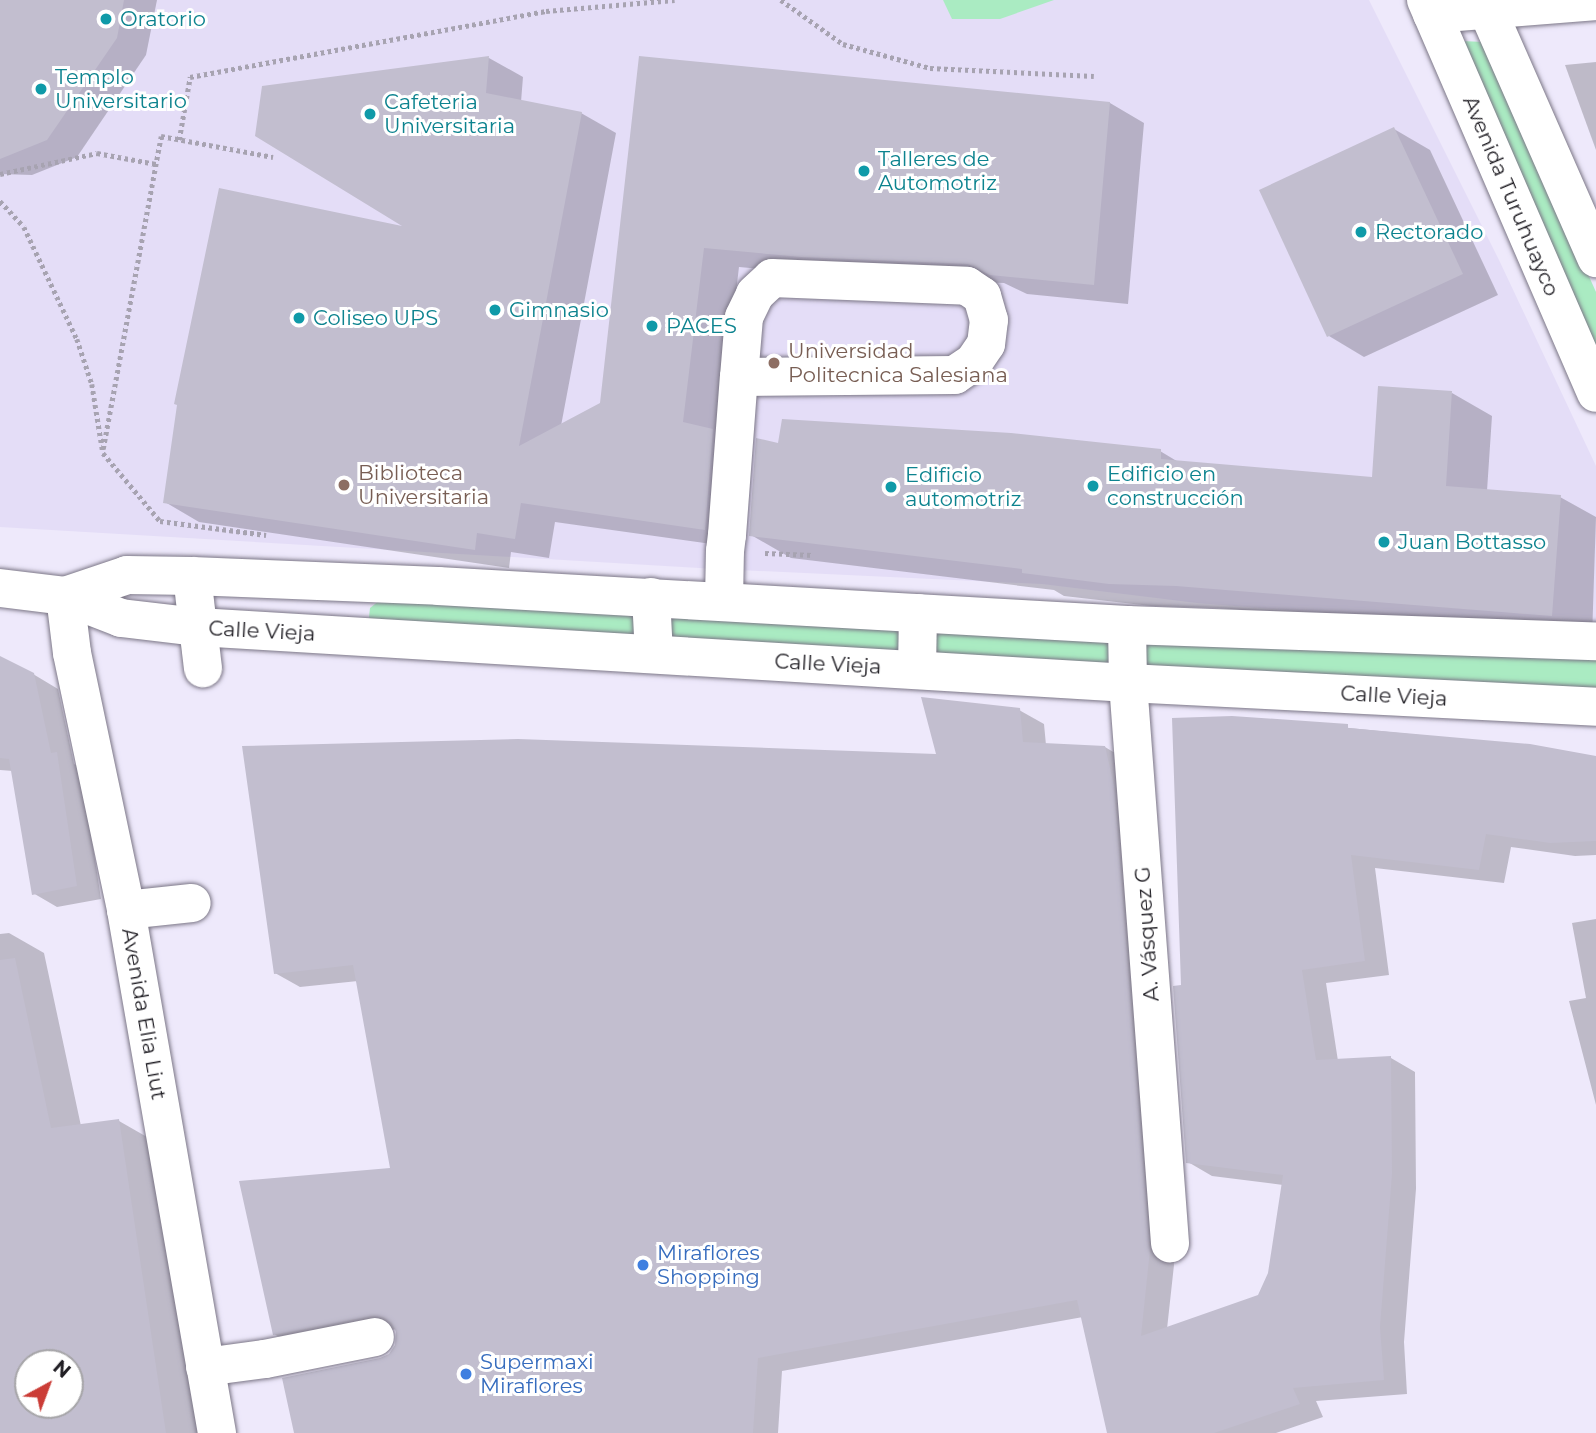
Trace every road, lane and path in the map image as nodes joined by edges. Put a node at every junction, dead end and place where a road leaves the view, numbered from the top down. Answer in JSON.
{"nodes":[{"id":1,"x":675,"y":0,"type":"edge"},
{"id":2,"x":781,"y":0,"type":"edge"},
{"id":3,"x":1596,"y":1,"type":"edge"},
{"id":4,"x":1485,"y":4,"type":"edge"},
{"id":5,"x":1429,"y":7,"type":"edge"},
{"id":6,"x":1094,"y":76,"type":"dead end"},
{"id":7,"x":179,"y":140,"type":"junction"},
{"id":8,"x":273,"y":157,"type":"dead end"},
{"id":9,"x":156,"y":164,"type":"junction"},
{"id":10,"x":0,"y":174,"type":"edge"},
{"id":11,"x":0,"y":201,"type":"edge"},
{"id":12,"x":1596,"y":258,"type":"edge"},
{"id":13,"x":739,"y":377,"type":"junction"},
{"id":14,"x":1596,"y":393,"type":"edge"},
{"id":15,"x":192,"y":576,"type":"junction"},
{"id":16,"x":0,"y":588,"type":"edge"},
{"id":17,"x":65,"y":596,"type":"junction"},
{"id":18,"x":651,"y":597,"type":"junction"},
{"id":19,"x":723,"y":601,"type":"junction"},
{"id":20,"x":918,"y":613,"type":"junction"},
{"id":21,"x":1127,"y":625,"type":"junction"},
{"id":22,"x":198,"y":627,"type":"junction"},
{"id":23,"x":1596,"y":641,"type":"edge"},
{"id":24,"x":653,"y":654,"type":"junction"},
{"id":25,"x":203,"y":668,"type":"dead end"},
{"id":26,"x":917,"y":670,"type":"junction"},
{"id":27,"x":1128,"y":683,"type":"junction"},
{"id":28,"x":1596,"y":707,"type":"edge"},
{"id":29,"x":192,"y":903,"type":"dead end"},
{"id":30,"x":126,"y":910,"type":"junction"},
{"id":31,"x":1170,"y":1243,"type":"dead end"},
{"id":32,"x":375,"y":1337,"type":"dead end"},
{"id":33,"x":205,"y":1367,"type":"junction"},
{"id":34,"x":217,"y":1433,"type":"edge"}],
"edges":[{"from":1,"to":7,"type":"path"},
{"from":2,"to":6,"type":"path"},
{"from":3,"to":4,"type":"main road"},
{"from":4,"to":5,"type":"main road"},
{"from":4,"to":12,"type":"main road"},
{"from":5,"to":14,"type":"main road","name":"Avenida Turuhuayco"},
{"from":7,"to":8,"type":"path"},
{"from":7,"to":9,"type":"path"},
{"from":9,"to":10,"type":"path"},
{"from":9,"to":11,"type":"path"},
{"from":13,"to":13,"type":"main road"},
{"from":13,"to":19,"type":"main road"},
{"from":15,"to":17,"type":"main road","name":"Calle Vieja"},
{"from":15,"to":18,"type":"main road","name":"Calle Vieja"},
{"from":15,"to":22,"type":"main road"},
{"from":16,"to":17,"type":"main road","name":"Calle Vieja"},
{"from":17,"to":22,"type":"main road","name":"Calle Vieja"},
{"from":17,"to":30,"type":"main road","name":"Avenida Elia Liut"},
{"from":18,"to":19,"type":"main road","name":"Calle Vieja"},
{"from":18,"to":24,"type":"main road"},
{"from":19,"to":20,"type":"main road","name":"Calle Vieja"},
{"from":20,"to":21,"type":"main road","name":"Calle Vieja"},
{"from":20,"to":26,"type":"main road"},
{"from":21,"to":23,"type":"main road","name":"Calle Vieja"},
{"from":21,"to":27,"type":"main road","name":"A. Vásquez G"},
{"from":22,"to":24,"type":"main road","name":"Calle Vieja"},
{"from":22,"to":25,"type":"main road"},
{"from":24,"to":26,"type":"main road","name":"Calle Vieja"},
{"from":26,"to":27,"type":"main road","name":"Calle Vieja"},
{"from":27,"to":28,"type":"main road","name":"Calle Vieja"},
{"from":27,"to":31,"type":"main road","name":"A. Vásquez G"},
{"from":29,"to":30,"type":"main road"},
{"from":30,"to":33,"type":"main road","name":"Avenida Elia Liut"},
{"from":32,"to":33,"type":"main road"},
{"from":33,"to":34,"type":"main road","name":"Avenida Elia Liut"}]}
